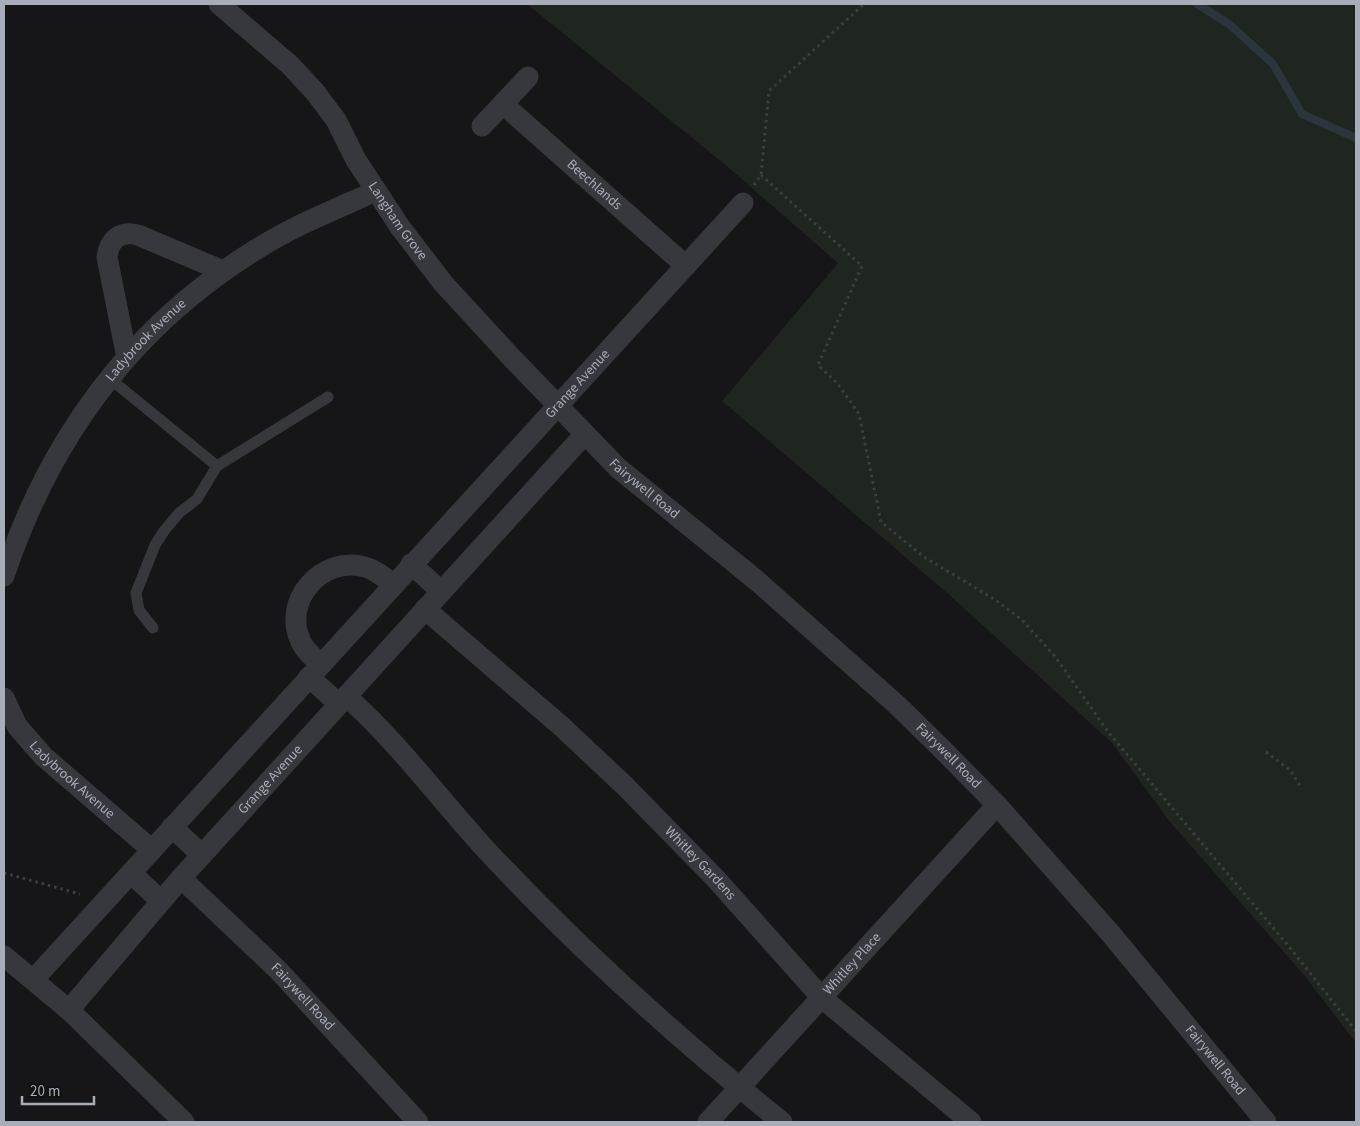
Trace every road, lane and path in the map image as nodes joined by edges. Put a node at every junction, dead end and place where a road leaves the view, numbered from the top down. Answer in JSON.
{"nodes":[{"id":1,"x":219,"y":4,"type":"edge"},
{"id":2,"x":864,"y":4,"type":"edge"},
{"id":3,"x":528,"y":77,"type":"dead end"},
{"id":4,"x":503,"y":104,"type":"junction"},
{"id":5,"x":482,"y":126,"type":"dead end"},
{"id":6,"x":761,"y":175,"type":"junction"},
{"id":7,"x":376,"y":191,"type":"junction"},
{"id":8,"x":743,"y":203,"type":"joint"},
{"id":9,"x":686,"y":266,"type":"junction"},
{"id":10,"x":223,"y":272,"type":"junction"},
{"id":11,"x":127,"y":358,"type":"junction"},
{"id":12,"x":109,"y":378,"type":"junction"},
{"id":13,"x":328,"y":397,"type":"dead end"},
{"id":14,"x":558,"y":405,"type":"junction"},
{"id":15,"x":584,"y":435,"type":"junction"},
{"id":16,"x":217,"y":466,"type":"junction"},
{"id":17,"x":411,"y":564,"type":"junction"},
{"id":18,"x":4,"y":576,"type":"edge"},
{"id":19,"x":394,"y":585,"type":"junction"},
{"id":20,"x":441,"y":591,"type":"junction"},
{"id":21,"x":425,"y":609,"type":"junction"},
{"id":22,"x":153,"y":628,"type":"dead end"},
{"id":23,"x":315,"y":671,"type":"junction"},
{"id":24,"x":4,"y":698,"type":"edge"},
{"id":25,"x":342,"y":700,"type":"junction"},
{"id":26,"x":1266,"y":752,"type":"dead end"},
{"id":27,"x":1302,"y":789,"type":"dead end"},
{"id":28,"x":997,"y":805,"type":"junction"},
{"id":29,"x":172,"y":827,"type":"junction"},
{"id":30,"x":152,"y":850,"type":"junction"},
{"id":31,"x":202,"y":855,"type":"junction"},
{"id":32,"x":4,"y":873,"type":"edge"},
{"id":33,"x":131,"y":873,"type":"junction"},
{"id":34,"x":182,"y":878,"type":"junction"},
{"id":35,"x":161,"y":901,"type":"junction"},
{"id":36,"x":101,"y":907,"type":"junction"},
{"id":37,"x":4,"y":956,"type":"edge"},
{"id":38,"x":34,"y":979,"type":"junction"},
{"id":39,"x":822,"y":998,"type":"junction"},
{"id":40,"x":69,"y":1010,"type":"junction"},
{"id":41,"x":1356,"y":1032,"type":"edge"},
{"id":42,"x":739,"y":1088,"type":"junction"},
{"id":43,"x":184,"y":1122,"type":"edge"},
{"id":44,"x":418,"y":1122,"type":"edge"},
{"id":45,"x":708,"y":1122,"type":"edge"},
{"id":46,"x":782,"y":1122,"type":"edge"},
{"id":47,"x":971,"y":1122,"type":"edge"},
{"id":48,"x":1266,"y":1122,"type":"edge"}],
"edges":[{"from":1,"to":7,"type":"street","name":"Langham Grove"},
{"from":2,"to":6,"type":"path"},
{"from":3,"to":4,"type":"street"},
{"from":4,"to":5,"type":"street"},
{"from":4,"to":9,"type":"street","name":"Beechlands"},
{"from":6,"to":8,"type":"path"},
{"from":6,"to":41,"type":"path"},
{"from":7,"to":10,"type":"street","name":"Ladybrook Avenue"},
{"from":7,"to":14,"type":"street","name":"Langham Grove"},
{"from":8,"to":9,"type":"street","name":"Grange Avenue"},
{"from":9,"to":14,"type":"street","name":"Grange Avenue"},
{"from":10,"to":11,"type":"street","name":"Ladybrook Avenue"},
{"from":10,"to":11,"type":"street"},
{"from":11,"to":12,"type":"street","name":"Ladybrook Avenue"},
{"from":12,"to":16,"type":"lane"},
{"from":12,"to":18,"type":"street","name":"Ladybrook Avenue"},
{"from":13,"to":16,"type":"lane"},
{"from":14,"to":15,"type":"street","name":"Langham Grove"},
{"from":14,"to":17,"type":"street","name":"Grange Avenue"},
{"from":15,"to":20,"type":"street","name":"Grange Avenue"},
{"from":15,"to":28,"type":"street","name":"Fairywell Road"},
{"from":16,"to":22,"type":"lane"},
{"from":17,"to":19,"type":"street","name":"Grange Avenue"},
{"from":17,"to":20,"type":"street"},
{"from":19,"to":23,"type":"street","name":"Grange Avenue"},
{"from":19,"to":23,"type":"street"},
{"from":20,"to":21,"type":"street","name":"Grange Avenue"},
{"from":21,"to":25,"type":"street","name":"Grange Avenue"},
{"from":21,"to":39,"type":"street","name":"Whitley Gardens"},
{"from":23,"to":25,"type":"street"},
{"from":23,"to":29,"type":"street","name":"Grange Avenue"},
{"from":24,"to":30,"type":"street","name":"Ladybrook Avenue"},
{"from":25,"to":31,"type":"street","name":"Grange Avenue"},
{"from":25,"to":42,"type":"street"},
{"from":26,"to":27,"type":"path"},
{"from":28,"to":39,"type":"street","name":"Whitley Place"},
{"from":28,"to":48,"type":"street","name":"Fairywell Road"},
{"from":29,"to":30,"type":"street","name":"Grange Avenue"},
{"from":29,"to":31,"type":"street"},
{"from":30,"to":33,"type":"street","name":"Grange Avenue"},
{"from":31,"to":34,"type":"street","name":"Grange Avenue"},
{"from":32,"to":36,"type":"path"},
{"from":33,"to":35,"type":"street"},
{"from":33,"to":36,"type":"street","name":"Grange Avenue"},
{"from":34,"to":35,"type":"street","name":"Grange Avenue"},
{"from":34,"to":44,"type":"street","name":"Fairywell Road"},
{"from":35,"to":40,"type":"street","name":"Grange Avenue"},
{"from":36,"to":38,"type":"street","name":"Grange Avenue"},
{"from":37,"to":38,"type":"street"},
{"from":38,"to":40,"type":"street"},
{"from":39,"to":42,"type":"street","name":"Whitley Place"},
{"from":39,"to":47,"type":"street","name":"Whitley Gardens"},
{"from":40,"to":43,"type":"street"},
{"from":42,"to":45,"type":"street","name":"Whitley Place"},
{"from":42,"to":46,"type":"street"}]}
